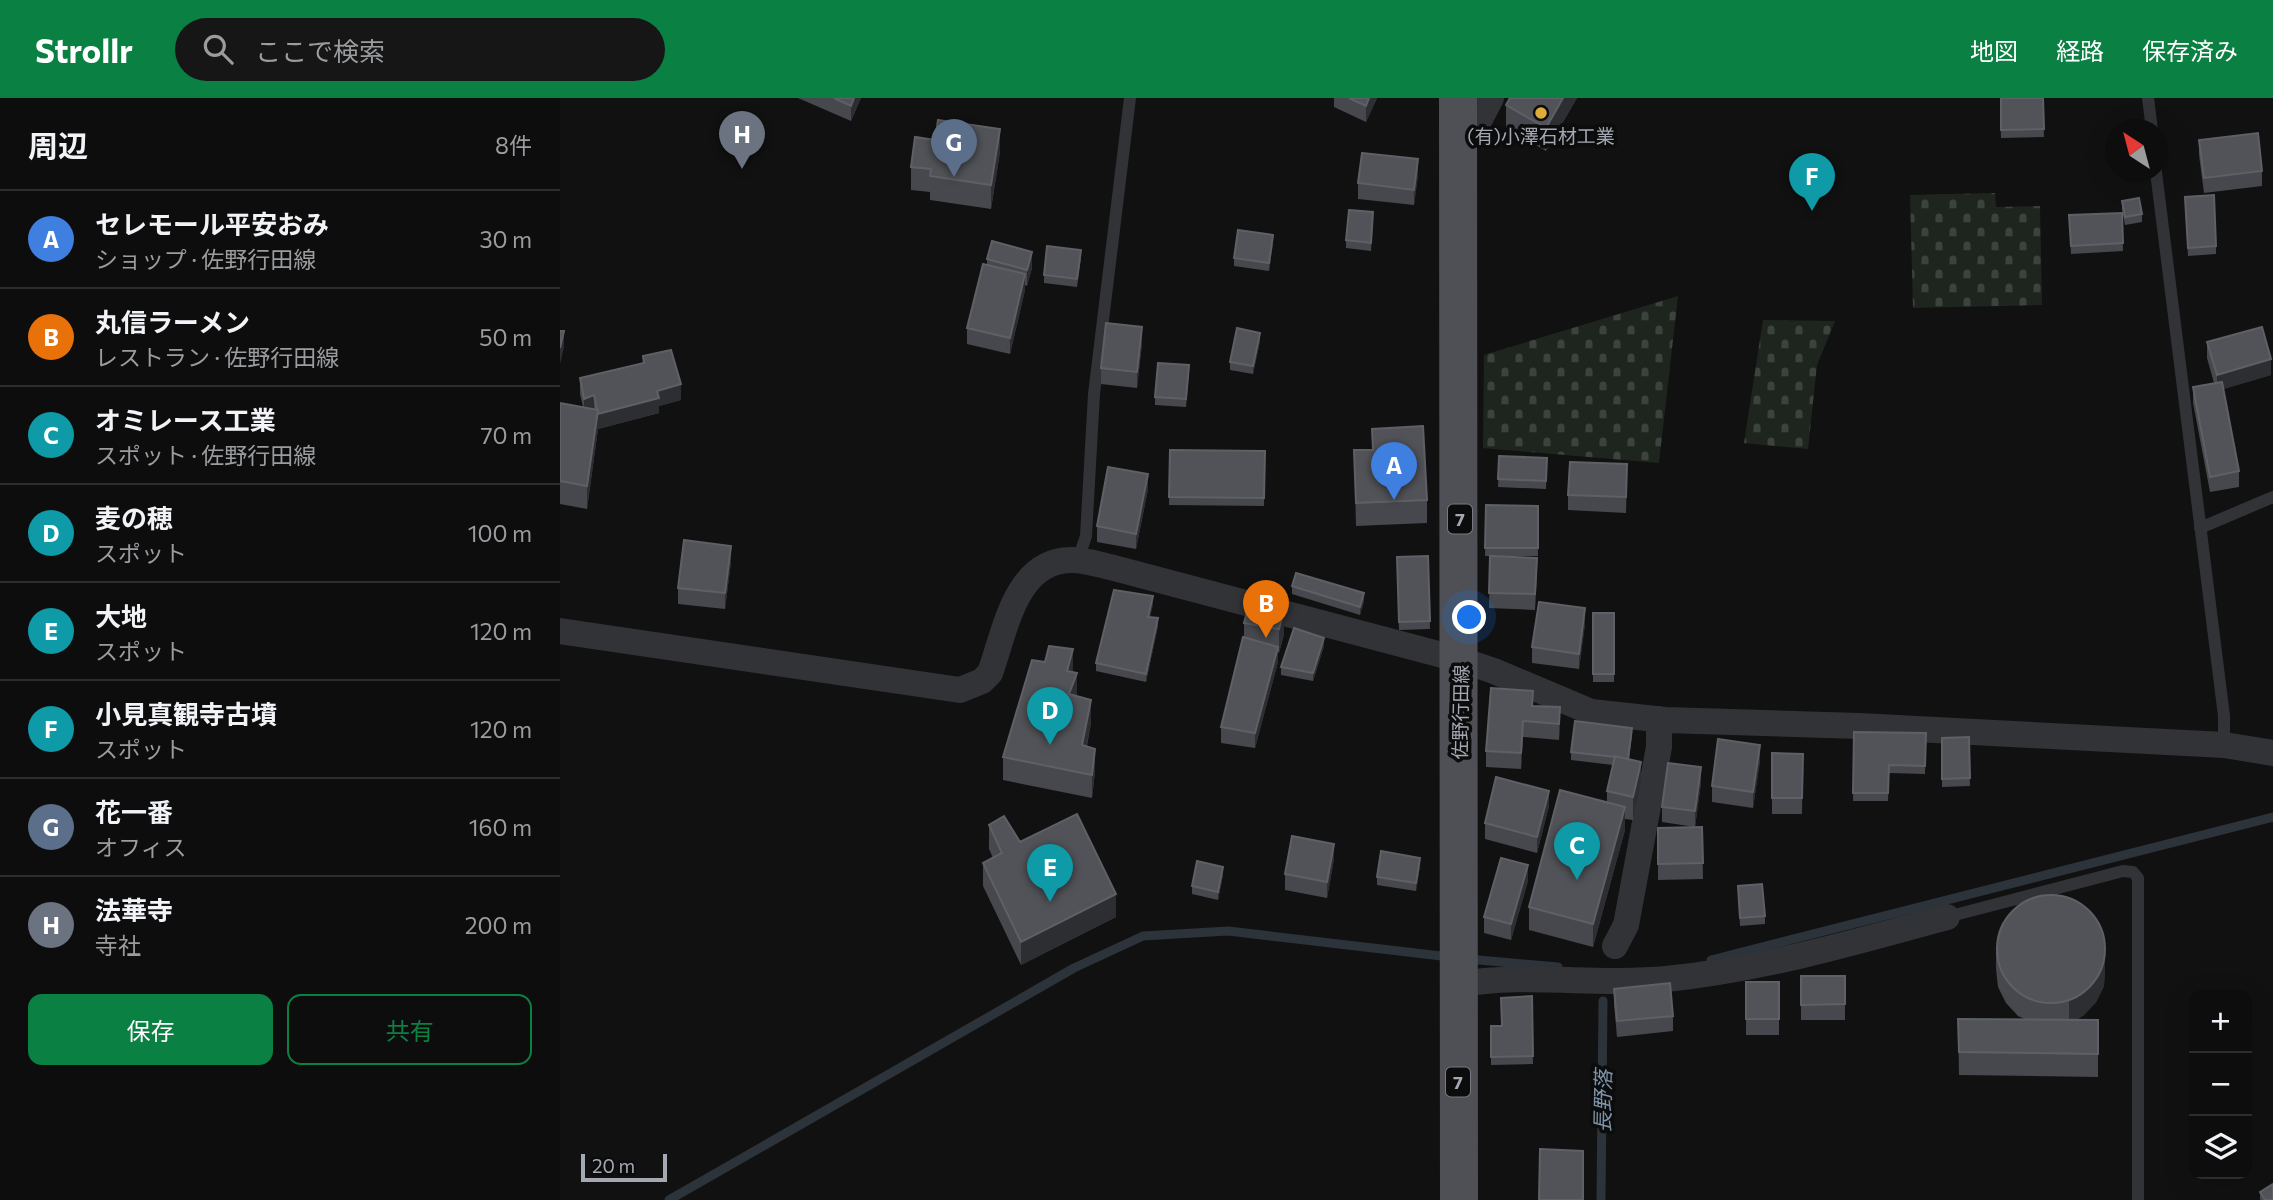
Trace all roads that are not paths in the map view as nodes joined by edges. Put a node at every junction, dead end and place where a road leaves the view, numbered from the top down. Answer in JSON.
{"nodes":[{"id":1,"x":1130,"y":98,"type":"edge"},
{"id":2,"x":1458,"y":98,"type":"edge"},
{"id":3,"x":1491,"y":98,"type":"edge"},
{"id":4,"x":2148,"y":98,"type":"edge"},
{"id":5,"x":2151,"y":119,"type":"edge"},
{"id":6,"x":1458,"y":136,"type":"junction"},
{"id":7,"x":2157,"y":182,"type":"edge"},
{"id":8,"x":2273,"y":497,"type":"edge"},
{"id":9,"x":2200,"y":528,"type":"junction"},
{"id":10,"x":1078,"y":560,"type":"junction"},
{"id":11,"x":560,"y":631,"type":"edge"},
{"id":12,"x":1461,"y":660,"type":"junction"},
{"id":13,"x":1660,"y":719,"type":"junction"},
{"id":14,"x":2224,"y":746,"type":"junction"},
{"id":15,"x":2273,"y":753,"type":"edge"},
{"id":16,"x":1947,"y":917,"type":"joint"},
{"id":17,"x":1615,"y":946,"type":"dead end"},
{"id":18,"x":1458,"y":963,"type":"junction"},
{"id":19,"x":1459,"y":1200,"type":"edge"},
{"id":20,"x":2138,"y":1200,"type":"edge"}],
"edges":[{"from":1,"to":10,"type":"lane"},
{"from":2,"to":6,"type":"main road","name":"佐野行田線","number":"7"},
{"from":3,"to":6,"type":"street"},
{"from":4,"to":5,"type":"lane"},
{"from":6,"to":12,"type":"main road","name":"佐野行田線","number":"7"},
{"from":7,"to":9,"type":"lane"},
{"from":8,"to":9,"type":"lane"},
{"from":9,"to":14,"type":"lane"},
{"from":10,"to":11,"type":"street"},
{"from":10,"to":12,"type":"street"},
{"from":12,"to":13,"type":"street"},
{"from":12,"to":18,"type":"main road","name":"佐野行田線","number":"7"},
{"from":13,"to":14,"type":"street"},
{"from":13,"to":17,"type":"street"},
{"from":14,"to":15,"type":"street"},
{"from":16,"to":18,"type":"street"},
{"from":16,"to":20,"type":"lane"},
{"from":18,"to":19,"type":"main road","name":"佐野行田線","number":"7"}]}
